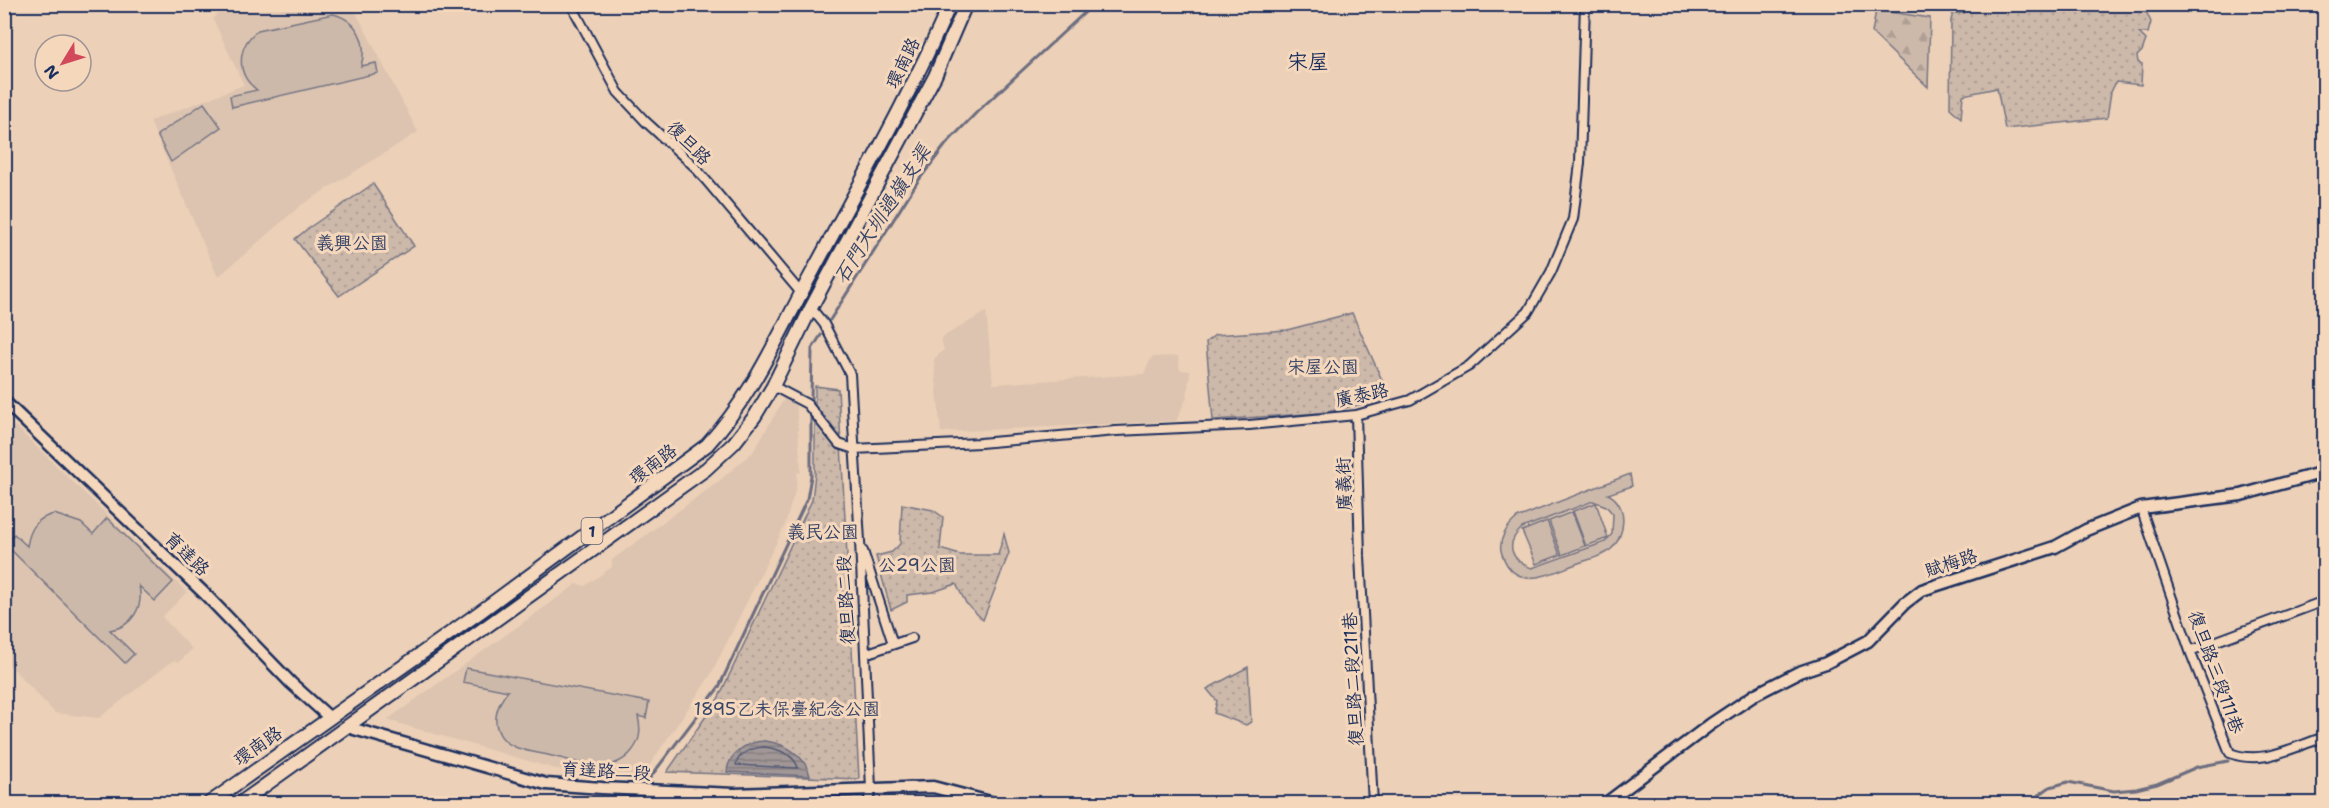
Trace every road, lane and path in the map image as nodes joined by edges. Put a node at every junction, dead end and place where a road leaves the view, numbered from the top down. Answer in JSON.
{"nodes":[{"id":1,"x":571,"y":4,"type":"edge"},
{"id":2,"x":950,"y":4,"type":"edge"},
{"id":3,"x":966,"y":4,"type":"edge"},
{"id":4,"x":1585,"y":4,"type":"edge"},
{"id":5,"x":801,"y":293,"type":"junction"},
{"id":6,"x":811,"y":308,"type":"junction"},
{"id":7,"x":773,"y":386,"type":"junction"},
{"id":8,"x":4,"y":401,"type":"edge"},
{"id":9,"x":1356,"y":415,"type":"junction"},
{"id":10,"x":854,"y":449,"type":"junction"},
{"id":11,"x":2325,"y":472,"type":"edge"},
{"id":12,"x":2141,"y":508,"type":"junction"},
{"id":13,"x":860,"y":541,"type":"junction"},
{"id":14,"x":574,"y":544,"type":"junction"},
{"id":15,"x":1360,"y":552,"type":"joint"},
{"id":16,"x":585,"y":557,"type":"junction"},
{"id":17,"x":2325,"y":601,"type":"edge"},
{"id":18,"x":912,"y":638,"type":"dead end"},
{"id":19,"x":893,"y":644,"type":"junction"},
{"id":20,"x":2190,"y":651,"type":"junction"},
{"id":21,"x":865,"y":654,"type":"junction"},
{"id":22,"x":330,"y":718,"type":"junction"},
{"id":23,"x":347,"y":727,"type":"junction"},
{"id":24,"x":2325,"y":741,"type":"edge"},
{"id":25,"x":871,"y":789,"type":"junction"},
{"id":26,"x":208,"y":804,"type":"edge"},
{"id":27,"x":239,"y":804,"type":"edge"},
{"id":28,"x":868,"y":804,"type":"edge"},
{"id":29,"x":998,"y":804,"type":"edge"},
{"id":30,"x":1373,"y":804,"type":"edge"},
{"id":31,"x":1605,"y":804,"type":"edge"}],
"edges":[{"from":1,"to":5,"type":"street","name":"復旦路"},
{"from":2,"to":5,"type":"main road","name":"環南路","number":"1"},
{"from":3,"to":6,"type":"main road","name":"環南路","number":"1"},
{"from":4,"to":9,"type":"street","name":"廣泰路"},
{"from":5,"to":6,"type":"street","name":"復旦路二段"},
{"from":5,"to":14,"type":"main road","name":"環南路","number":"1"},
{"from":6,"to":7,"type":"main road","name":"環南路","number":"1"},
{"from":6,"to":10,"type":"street","name":"復旦路二段"},
{"from":7,"to":10,"type":"street"},
{"from":7,"to":16,"type":"main road","name":"環南路","number":"1"},
{"from":8,"to":22,"type":"street","name":"育達路"},
{"from":9,"to":10,"type":"street","name":"廣泰路"},
{"from":9,"to":15,"type":"street","name":"廣義街"},
{"from":10,"to":13,"type":"street","name":"復旦路二段"},
{"from":11,"to":12,"type":"street","name":"賦梅路"},
{"from":12,"to":20,"type":"street","name":"復旦路三段111巷"},
{"from":12,"to":31,"type":"street","name":"賦梅路"},
{"from":13,"to":19,"type":"street"},
{"from":13,"to":21,"type":"street","name":"復旦路二段"},
{"from":14,"to":16,"type":"main road"},
{"from":14,"to":22,"type":"main road","name":"環南路","number":"1"},
{"from":15,"to":30,"type":"street","name":"復旦路二段211巷"},
{"from":16,"to":23,"type":"main road","name":"環南路","number":"1"},
{"from":17,"to":20,"type":"street"},
{"from":18,"to":19,"type":"street"},
{"from":19,"to":21,"type":"street"},
{"from":20,"to":24,"type":"street","name":"復旦路三段111巷"},
{"from":21,"to":25,"type":"street","name":"復旦路二段"},
{"from":22,"to":23,"type":"street","name":"育達路"},
{"from":22,"to":26,"type":"main road","name":"環南路","number":"1"},
{"from":23,"to":25,"type":"street","name":"育達路二段"},
{"from":23,"to":27,"type":"main road","name":"環南路","number":"1"},
{"from":25,"to":28,"type":"street","name":"復旦路二段"},
{"from":25,"to":29,"type":"street"}]}
